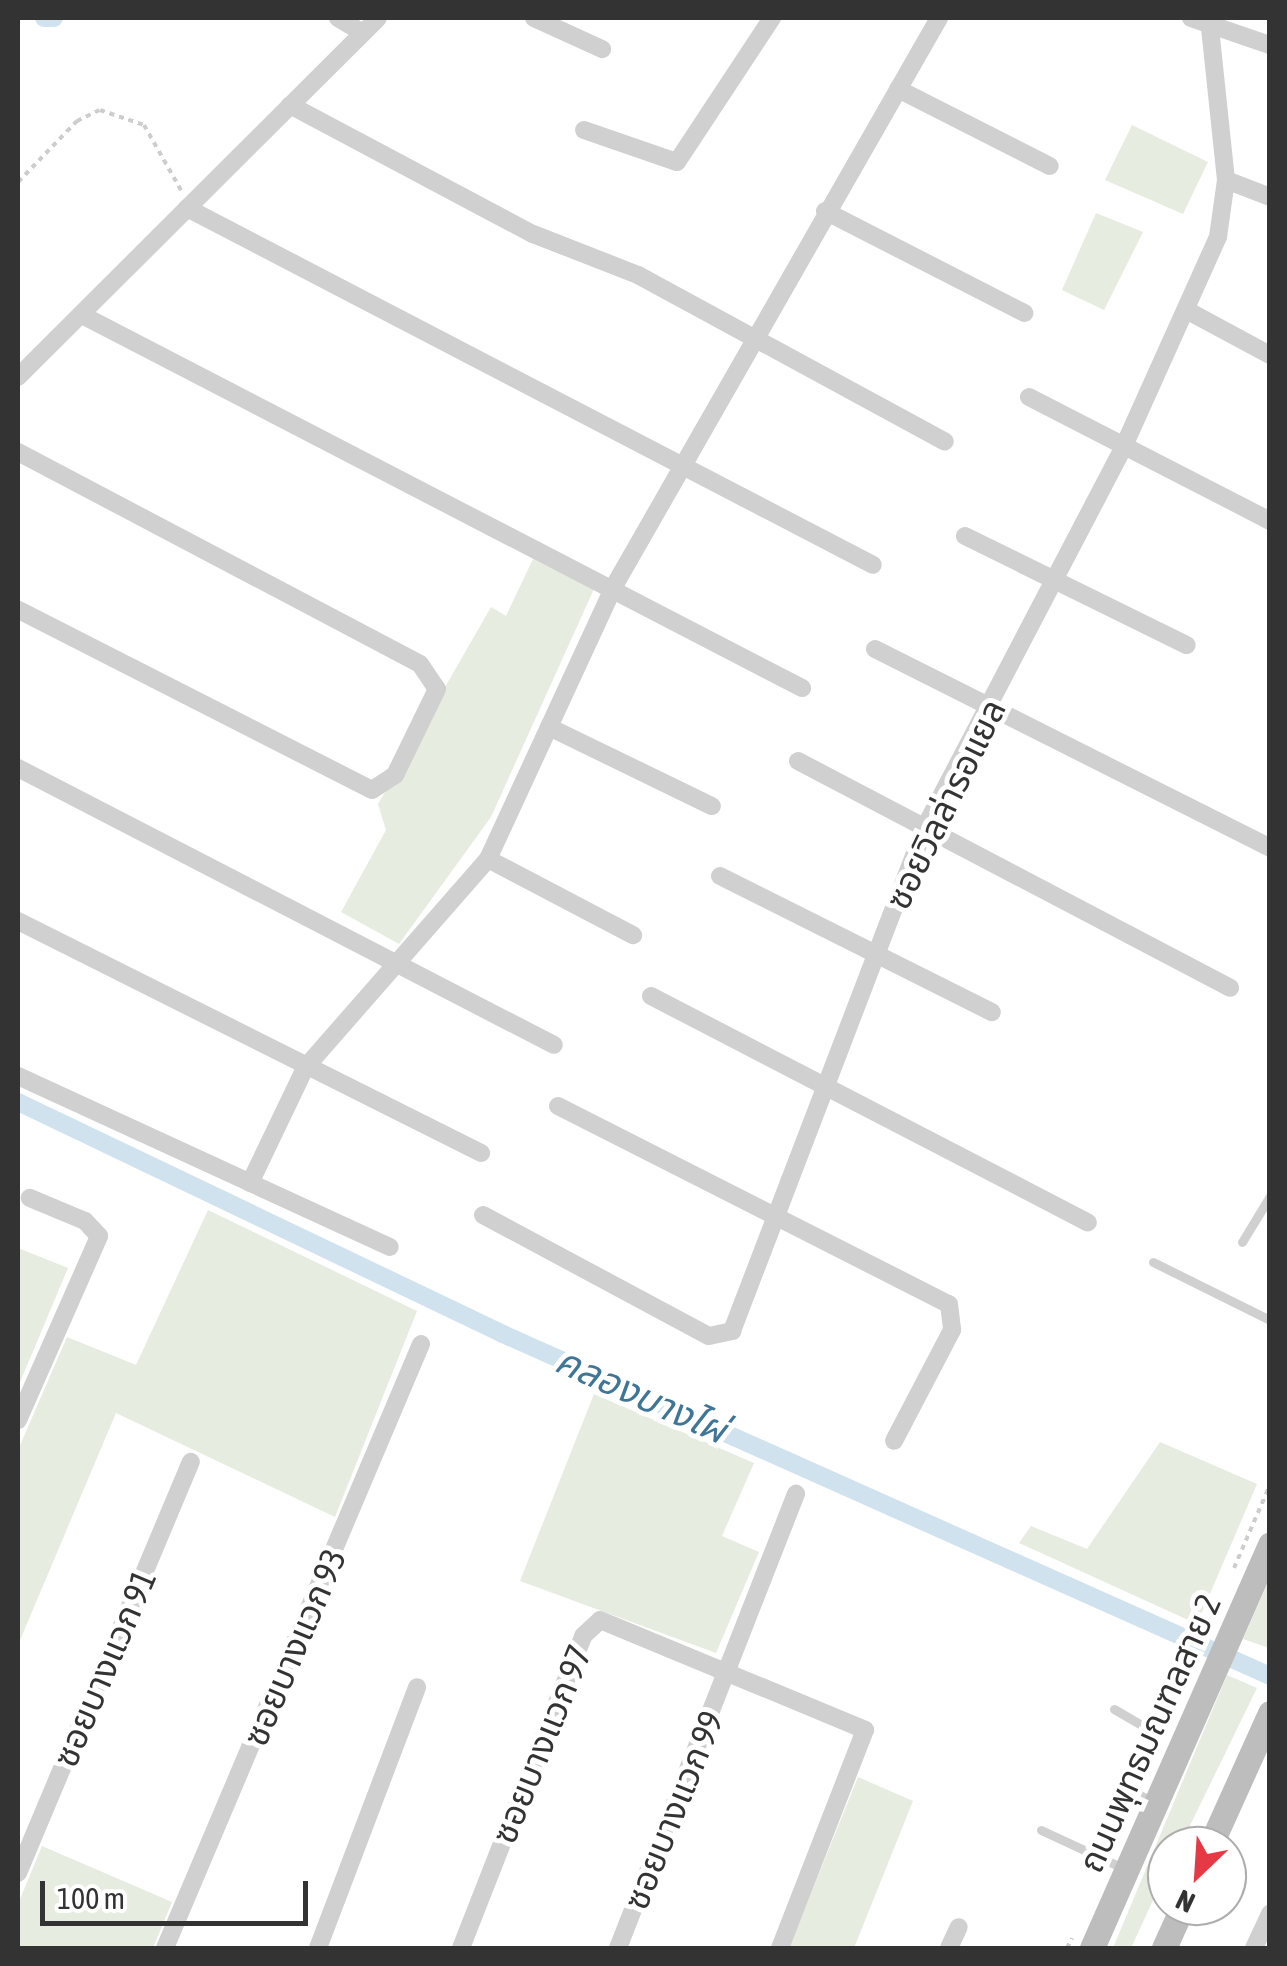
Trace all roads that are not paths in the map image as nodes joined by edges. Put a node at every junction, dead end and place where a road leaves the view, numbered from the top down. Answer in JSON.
{"nodes":[{"id":1,"x":338,"y":18,"type":"edge"},
{"id":2,"x":378,"y":18,"type":"edge"},
{"id":3,"x":534,"y":18,"type":"edge"},
{"id":4,"x":772,"y":18,"type":"edge"},
{"id":5,"x":940,"y":18,"type":"edge"},
{"id":6,"x":1190,"y":18,"type":"edge"},
{"id":7,"x":1209,"y":21,"type":"edge"},
{"id":8,"x":361,"y":32,"type":"junction"},
{"id":9,"x":1270,"y":45,"type":"edge"},
{"id":10,"x":602,"y":49,"type":"dead end"},
{"id":11,"x":898,"y":89,"type":"junction"},
{"id":12,"x":290,"y":105,"type":"junction"},
{"id":13,"x":584,"y":130,"type":"dead end"},
{"id":14,"x":1050,"y":166,"type":"dead end"},
{"id":15,"x":1226,"y":180,"type":"junction"},
{"id":16,"x":1270,"y":198,"type":"edge"},
{"id":17,"x":186,"y":208,"type":"junction"},
{"id":18,"x":825,"y":211,"type":"junction"},
{"id":19,"x":1190,"y":312,"type":"junction"},
{"id":20,"x":1024,"y":314,"type":"dead end"},
{"id":21,"x":82,"y":315,"type":"junction"},
{"id":22,"x":750,"y":338,"type":"junction"},
{"id":23,"x":1270,"y":355,"type":"edge"},
{"id":24,"x":18,"y":378,"type":"edge"},
{"id":25,"x":1028,"y":397,"type":"dead end"},
{"id":26,"x":945,"y":442,"type":"dead end"},
{"id":27,"x":1124,"y":446,"type":"junction"},
{"id":28,"x":18,"y":452,"type":"edge"},
{"id":29,"x":680,"y":462,"type":"junction"},
{"id":30,"x":1270,"y":522,"type":"edge"},
{"id":31,"x":965,"y":536,"type":"dead end"},
{"id":32,"x":874,"y":564,"type":"dead end"},
{"id":33,"x":1055,"y":582,"type":"junction"},
{"id":34,"x":612,"y":588,"type":"junction"},
{"id":35,"x":18,"y":610,"type":"edge"},
{"id":36,"x":1187,"y":644,"type":"dead end"},
{"id":37,"x":875,"y":649,"type":"dead end"},
{"id":38,"x":802,"y":688,"type":"dead end"},
{"id":39,"x":991,"y":706,"type":"junction"},
{"id":40,"x":549,"y":727,"type":"junction"},
{"id":41,"x":798,"y":762,"type":"dead end"},
{"id":42,"x":18,"y":768,"type":"edge"},
{"id":43,"x":712,"y":806,"type":"dead end"},
{"id":44,"x":925,"y":827,"type":"junction"},
{"id":45,"x":1270,"y":848,"type":"edge"},
{"id":46,"x":488,"y":860,"type":"junction"},
{"id":47,"x":720,"y":876,"type":"dead end"},
{"id":48,"x":18,"y":921,"type":"edge"},
{"id":49,"x":633,"y":935,"type":"dead end"},
{"id":50,"x":874,"y":956,"type":"junction"},
{"id":51,"x":396,"y":963,"type":"junction"},
{"id":52,"x":1230,"y":988,"type":"dead end"},
{"id":53,"x":651,"y":996,"type":"dead end"},
{"id":54,"x":992,"y":1012,"type":"dead end"},
{"id":55,"x":554,"y":1045,"type":"dead end"},
{"id":56,"x":305,"y":1068,"type":"junction"},
{"id":57,"x":18,"y":1076,"type":"edge"},
{"id":58,"x":825,"y":1086,"type":"junction"},
{"id":59,"x":558,"y":1106,"type":"dead end"},
{"id":60,"x":481,"y":1153,"type":"dead end"},
{"id":61,"x":250,"y":1183,"type":"junction"},
{"id":62,"x":1270,"y":1196,"type":"edge"},
{"id":63,"x":30,"y":1198,"type":"dead end"},
{"id":64,"x":483,"y":1215,"type":"dead end"},
{"id":65,"x":778,"y":1218,"type":"junction"},
{"id":66,"x":1088,"y":1223,"type":"dead end"},
{"id":67,"x":1242,"y":1242,"type":"dead end"},
{"id":68,"x":390,"y":1247,"type":"dead end"},
{"id":69,"x":1153,"y":1262,"type":"dead end"},
{"id":70,"x":1270,"y":1320,"type":"edge"},
{"id":71,"x":421,"y":1344,"type":"dead end"},
{"id":72,"x":18,"y":1420,"type":"edge"},
{"id":73,"x":894,"y":1441,"type":"dead end"},
{"id":74,"x":191,"y":1462,"type":"dead end"},
{"id":75,"x":796,"y":1494,"type":"dead end"},
{"id":76,"x":1270,"y":1544,"type":"edge"},
{"id":77,"x":729,"y":1672,"type":"junction"},
{"id":78,"x":417,"y":1687,"type":"dead end"},
{"id":79,"x":1114,"y":1709,"type":"dead end"},
{"id":80,"x":1270,"y":1713,"type":"edge"},
{"id":81,"x":1156,"y":1804,"type":"junction"},
{"id":82,"x":1219,"y":1826,"type":"edge"},
{"id":83,"x":1041,"y":1830,"type":"dead end"},
{"id":84,"x":1128,"y":1870,"type":"junction"},
{"id":85,"x":18,"y":1873,"type":"edge"},
{"id":86,"x":1270,"y":1913,"type":"edge"},
{"id":87,"x":959,"y":1927,"type":"dead end"},
{"id":88,"x":166,"y":1948,"type":"edge"},
{"id":89,"x":318,"y":1948,"type":"edge"},
{"id":90,"x":461,"y":1948,"type":"edge"},
{"id":91,"x":618,"y":1948,"type":"edge"},
{"id":92,"x":780,"y":1948,"type":"edge"},
{"id":93,"x":950,"y":1948,"type":"edge"},
{"id":94,"x":1092,"y":1948,"type":"edge"},
{"id":95,"x":1254,"y":1948,"type":"edge"}],
"edges":[{"from":1,"to":8,"type":"street"},
{"from":2,"to":8,"type":"street"},
{"from":3,"to":10,"type":"street"},
{"from":4,"to":13,"type":"street"},
{"from":5,"to":11,"type":"street"},
{"from":6,"to":7,"type":"street"},
{"from":7,"to":9,"type":"street"},
{"from":7,"to":15,"type":"street","name":"ซอยวิลล่ารอแยล"},
{"from":8,"to":12,"type":"street"},
{"from":11,"to":14,"type":"street"},
{"from":11,"to":18,"type":"street"},
{"from":12,"to":17,"type":"street"},
{"from":12,"to":22,"type":"street"},
{"from":15,"to":16,"type":"street"},
{"from":15,"to":19,"type":"street","name":"ซอยวิลล่ารอแยล"},
{"from":17,"to":21,"type":"street"},
{"from":17,"to":29,"type":"street"},
{"from":18,"to":20,"type":"street"},
{"from":18,"to":22,"type":"street"},
{"from":19,"to":23,"type":"street"},
{"from":19,"to":27,"type":"street","name":"ซอยวิลล่ารอแยล"},
{"from":21,"to":24,"type":"street"},
{"from":21,"to":34,"type":"street"},
{"from":22,"to":26,"type":"street"},
{"from":22,"to":29,"type":"street"},
{"from":25,"to":27,"type":"street"},
{"from":27,"to":30,"type":"street"},
{"from":27,"to":33,"type":"street","name":"ซอยวิลล่ารอแยล"},
{"from":28,"to":35,"type":"street"},
{"from":29,"to":32,"type":"street"},
{"from":29,"to":34,"type":"street"},
{"from":31,"to":33,"type":"street"},
{"from":33,"to":36,"type":"street"},
{"from":33,"to":39,"type":"street","name":"ซอยวิลล่ารอแยล"},
{"from":34,"to":38,"type":"street"},
{"from":34,"to":40,"type":"street"},
{"from":37,"to":39,"type":"street"},
{"from":39,"to":44,"type":"street","name":"ซอยวิลล่ารอแยล"},
{"from":39,"to":45,"type":"street"},
{"from":40,"to":43,"type":"street"},
{"from":40,"to":46,"type":"street"},
{"from":41,"to":44,"type":"street"},
{"from":42,"to":51,"type":"street"},
{"from":44,"to":50,"type":"street","name":"ซอยวิลล่ารอแยล"},
{"from":44,"to":52,"type":"street"},
{"from":46,"to":49,"type":"street"},
{"from":46,"to":51,"type":"street"},
{"from":47,"to":50,"type":"street"},
{"from":48,"to":56,"type":"street"},
{"from":50,"to":54,"type":"street"},
{"from":50,"to":58,"type":"street","name":"ซอยวิลล่ารอแยล"},
{"from":51,"to":55,"type":"street"},
{"from":51,"to":56,"type":"street"},
{"from":53,"to":58,"type":"street"},
{"from":56,"to":60,"type":"street"},
{"from":56,"to":61,"type":"street"},
{"from":57,"to":61,"type":"street"},
{"from":58,"to":65,"type":"street","name":"ซอยวิลล่ารอแยล"},
{"from":58,"to":66,"type":"street"},
{"from":59,"to":65,"type":"street"},
{"from":61,"to":68,"type":"street"},
{"from":62,"to":67,"type":"lane"},
{"from":63,"to":72,"type":"street"},
{"from":64,"to":65,"type":"street","name":"ซอยวิลล่ารอแยล"},
{"from":65,"to":73,"type":"street"},
{"from":69,"to":70,"type":"lane"},
{"from":71,"to":88,"type":"street","name":"ซอยบางแวก 93"},
{"from":74,"to":85,"type":"street","name":"ซอยบางแวก 91"},
{"from":75,"to":77,"type":"street","name":"ซอยบางแวก 99"},
{"from":76,"to":81,"type":"main road","name":"ถนนพุทธมณฑลสาย 2"},
{"from":77,"to":90,"type":"street","name":"ซอยบางแวก 97"},
{"from":77,"to":91,"type":"street","name":"ซอยบางแวก 99"},
{"from":77,"to":92,"type":"street"},
{"from":78,"to":89,"type":"street"},
{"from":79,"to":81,"type":"lane"},
{"from":80,"to":82,"type":"main road"},
{"from":81,"to":84,"type":"main road","name":"ถนนพุทธมณฑลสาย 2"},
{"from":83,"to":84,"type":"lane"},
{"from":84,"to":94,"type":"main road","name":"ถนนพุทธมณฑลสาย 2"},
{"from":86,"to":95,"type":"street"},
{"from":87,"to":93,"type":"street"}]}
